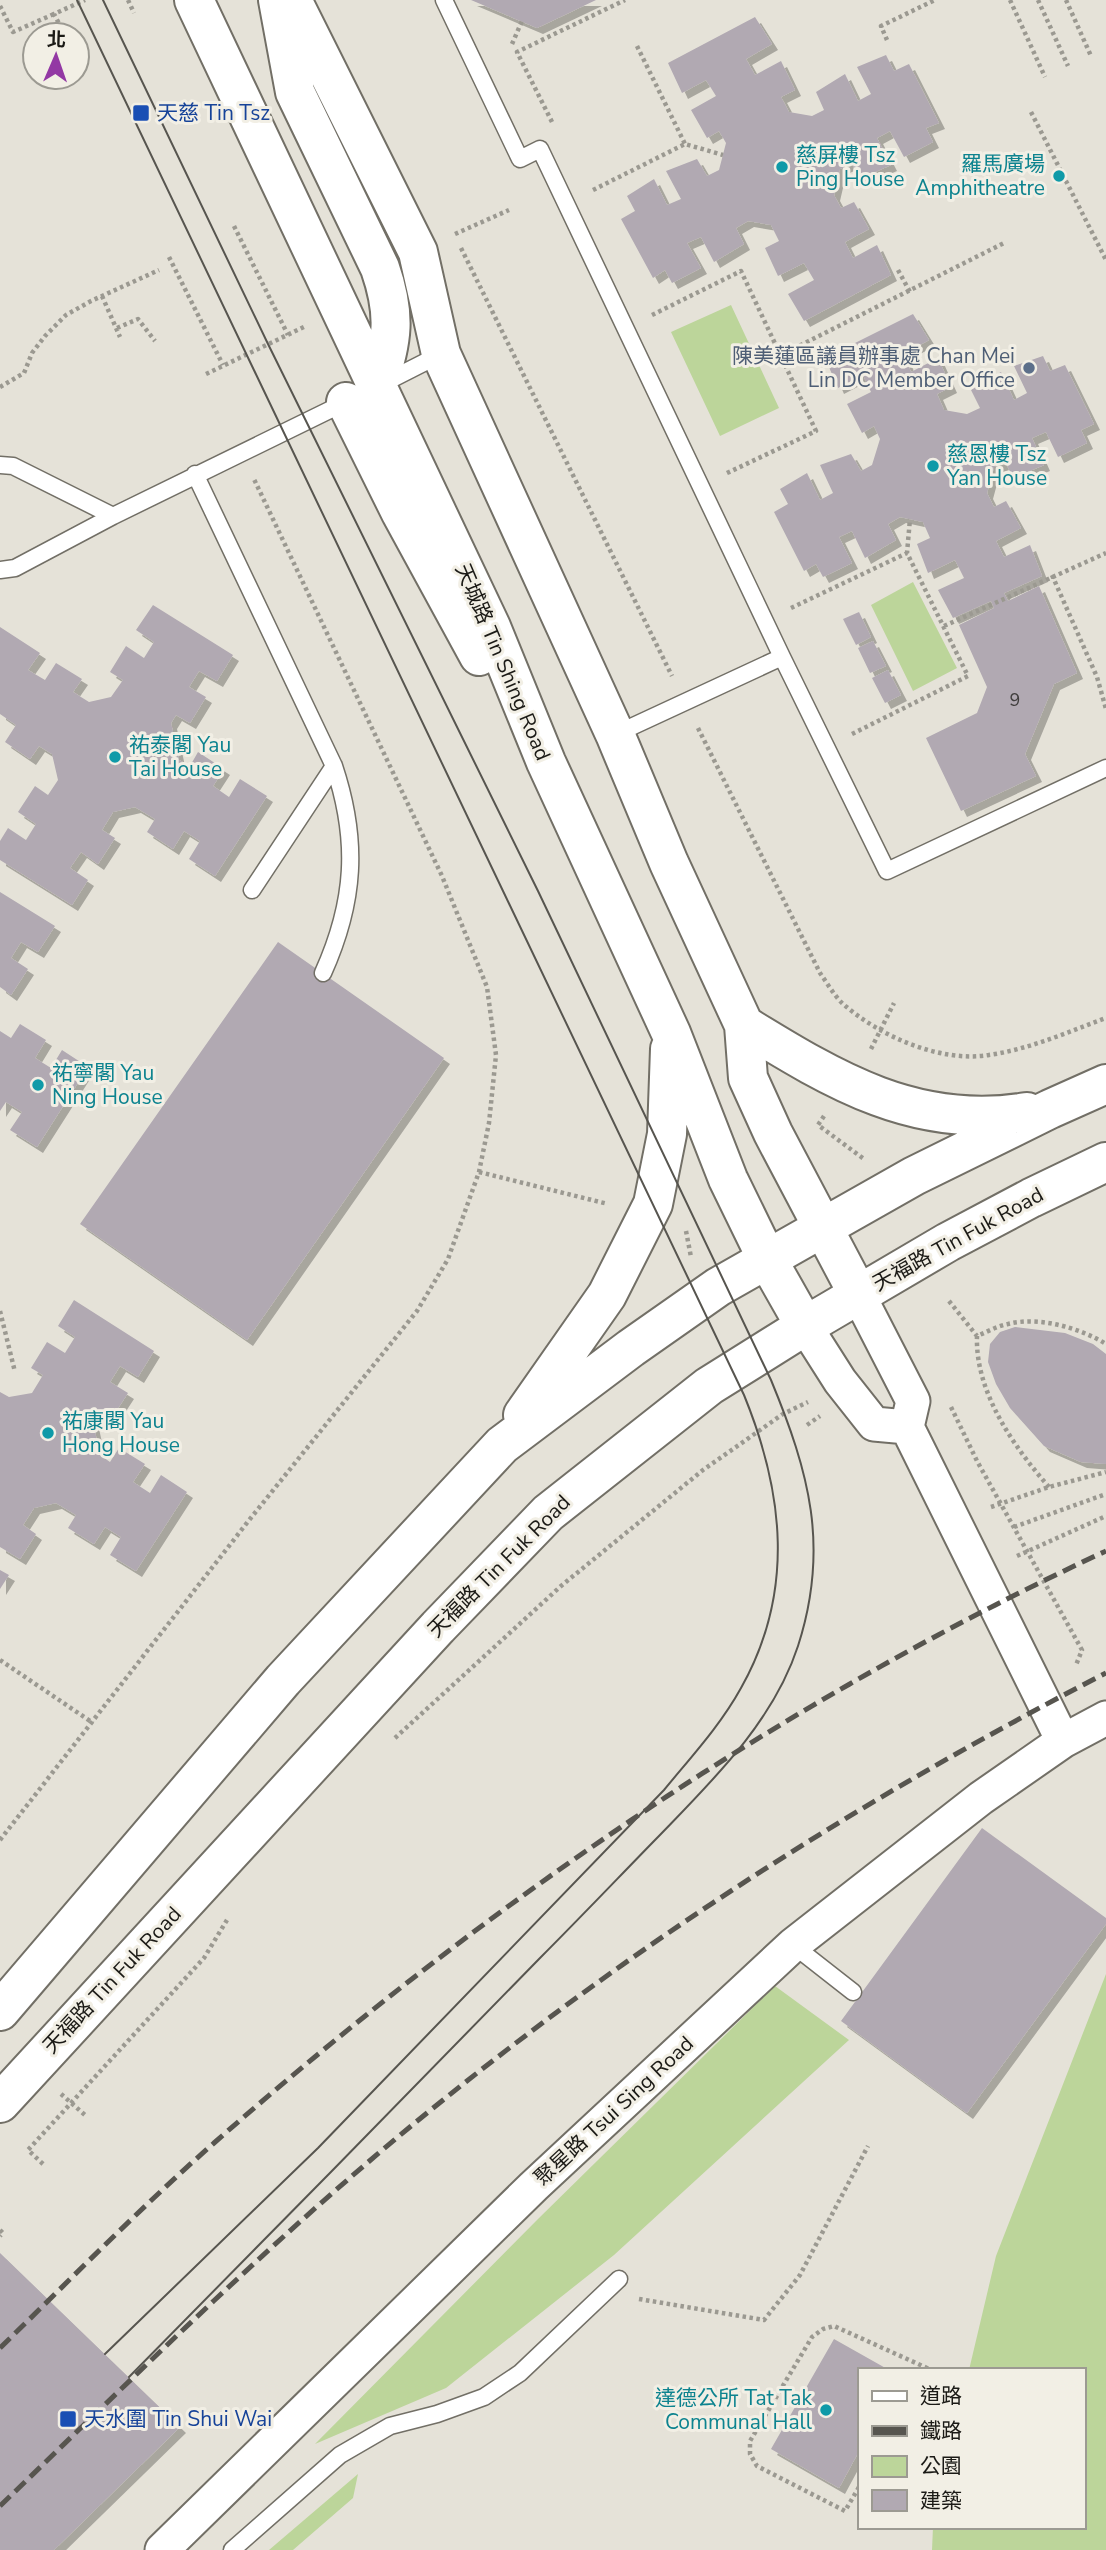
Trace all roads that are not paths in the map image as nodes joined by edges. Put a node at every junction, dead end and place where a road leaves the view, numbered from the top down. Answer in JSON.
{"nodes":[{"id":1,"x":194,"y":0,"type":"edge"},
{"id":2,"x":277,"y":0,"type":"edge"},
{"id":3,"x":292,"y":0,"type":"edge"},
{"id":4,"x":444,"y":0,"type":"edge"},
{"id":5,"x":441,"y":354,"type":"junction"},
{"id":6,"x":362,"y":394,"type":"junction"},
{"id":7,"x":0,"y":465,"type":"edge"},
{"id":8,"x":195,"y":474,"type":"junction"},
{"id":9,"x":113,"y":516,"type":"junction"},
{"id":10,"x":0,"y":570,"type":"edge"},
{"id":11,"x":782,"y":657,"type":"junction"},
{"id":12,"x":615,"y":734,"type":"junction"},
{"id":13,"x":334,"y":766,"type":"junction"},
{"id":14,"x":1106,"y":768,"type":"edge"},
{"id":15,"x":253,"y":890,"type":"dead end"},
{"id":16,"x":323,"y":973,"type":"dead end"},
{"id":17,"x":744,"y":1025,"type":"junction"},
{"id":18,"x":671,"y":1033,"type":"junction"},
{"id":19,"x":1106,"y":1084,"type":"edge"},
{"id":20,"x":1050,"y":1109,"type":"junction"},
{"id":21,"x":1106,"y":1163,"type":"edge"},
{"id":22,"x":824,"y":1228,"type":"junction"},
{"id":23,"x":767,"y":1259,"type":"junction"},
{"id":24,"x":858,"y":1294,"type":"junction"},
{"id":25,"x":806,"y":1326,"type":"junction"},
{"id":26,"x":907,"y":1427,"type":"junction"},
{"id":27,"x":502,"y":1445,"type":"junction"},
{"id":28,"x":1106,"y":1718,"type":"edge"},
{"id":29,"x":1063,"y":1741,"type":"junction"},
{"id":30,"x":793,"y":1945,"type":"junction"},
{"id":31,"x":853,"y":1993,"type":"dead end"},
{"id":32,"x":0,"y":2011,"type":"edge"},
{"id":33,"x":0,"y":2103,"type":"edge"},
{"id":34,"x":619,"y":2279,"type":"dead end"},
{"id":35,"x":162,"y":2550,"type":"edge"},
{"id":36,"x":232,"y":2550,"type":"edge"}],
"edges":[{"from":1,"to":6,"type":"main road","name":"天城路 Tin Shing Road"},
{"from":2,"to":6,"type":"main road"},
{"from":3,"to":5,"type":"main road"},
{"from":4,"to":11,"type":"lane"},
{"from":5,"to":6,"type":"lane"},
{"from":5,"to":12,"type":"main road"},
{"from":6,"to":8,"type":"lane"},
{"from":6,"to":18,"type":"main road","name":"天城路 Tin Shing Road"},
{"from":7,"to":9,"type":"lane"},
{"from":8,"to":9,"type":"lane"},
{"from":8,"to":13,"type":"lane"},
{"from":9,"to":10,"type":"lane"},
{"from":11,"to":12,"type":"lane"},
{"from":11,"to":14,"type":"lane"},
{"from":12,"to":17,"type":"main road"},
{"from":13,"to":15,"type":"lane"},
{"from":13,"to":16,"type":"lane"},
{"from":17,"to":20,"type":"main road"},
{"from":17,"to":22,"type":"main road"},
{"from":18,"to":23,"type":"main road","name":"天城路 Tin Shing Road"},
{"from":18,"to":27,"type":"main road"},
{"from":19,"to":20,"type":"main road"},
{"from":20,"to":22,"type":"main road"},
{"from":21,"to":24,"type":"main road","name":"天福路 Tin Fuk Road"},
{"from":22,"to":23,"type":"main road"},
{"from":22,"to":24,"type":"main road"},
{"from":23,"to":25,"type":"main road","name":"天城路 Tin Shing Road"},
{"from":23,"to":27,"type":"main road"},
{"from":24,"to":25,"type":"main road","name":"天福路 Tin Fuk Road"},
{"from":24,"to":26,"type":"street"},
{"from":25,"to":26,"type":"street"},
{"from":25,"to":33,"type":"main road","name":"天福路 Tin Fuk Road"},
{"from":26,"to":29,"type":"street"},
{"from":27,"to":32,"type":"main road"},
{"from":28,"to":29,"type":"street","name":"聚星路 Tsui Sing Road"},
{"from":29,"to":30,"type":"street","name":"聚星路 Tsui Sing Road"},
{"from":30,"to":31,"type":"lane"},
{"from":30,"to":35,"type":"street","name":"聚星路 Tsui Sing Road"},
{"from":34,"to":36,"type":"lane"}]}
